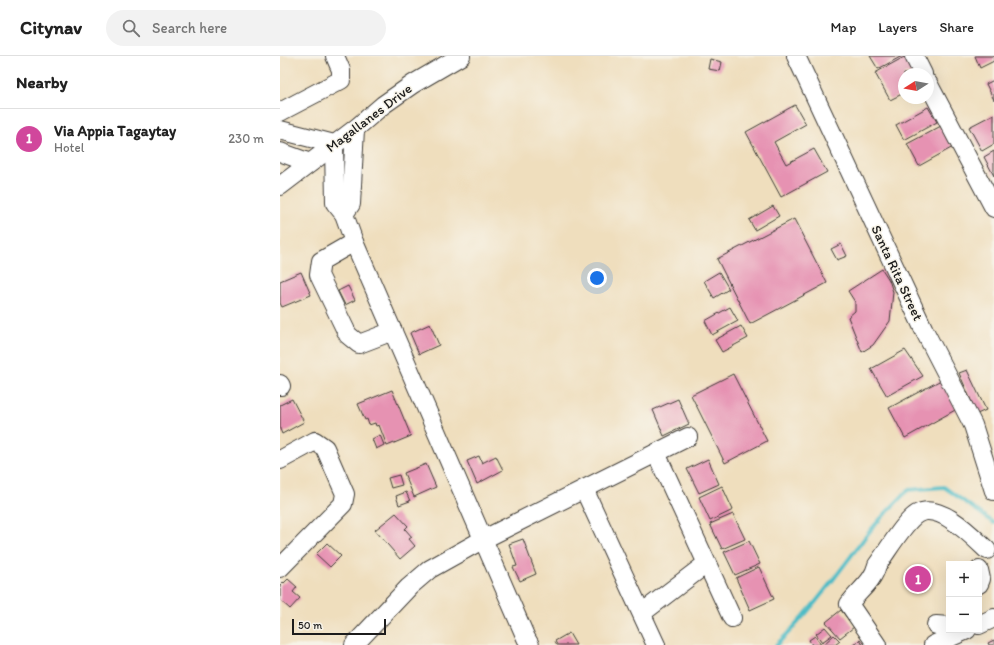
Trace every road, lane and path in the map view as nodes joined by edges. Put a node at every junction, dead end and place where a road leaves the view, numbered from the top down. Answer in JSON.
{"nodes":[{"id":1,"x":335,"y":56,"type":"edge"},
{"id":2,"x":461,"y":56,"type":"edge"},
{"id":3,"x":796,"y":56,"type":"edge"},
{"id":4,"x":914,"y":56,"type":"edge"},
{"id":5,"x":920,"y":68,"type":"edge"},
{"id":6,"x":934,"y":94,"type":"edge"},
{"id":7,"x":280,"y":112,"type":"edge"},
{"id":8,"x":355,"y":129,"type":"junction"},
{"id":9,"x":280,"y":130,"type":"edge"},
{"id":10,"x":334,"y":144,"type":"junction"},
{"id":11,"x":280,"y":152,"type":"edge"},
{"id":12,"x":310,"y":163,"type":"junction"},
{"id":13,"x":280,"y":186,"type":"edge"},
{"id":14,"x":994,"y":208,"type":"edge"},
{"id":15,"x":344,"y":214,"type":"junction"},
{"id":16,"x":354,"y":242,"type":"junction"},
{"id":17,"x":393,"y":331,"type":"junction"},
{"id":18,"x":688,"y":437,"type":"dead end"},
{"id":19,"x":656,"y":453,"type":"junction"},
{"id":20,"x":280,"y":460,"type":"edge"},
{"id":21,"x":584,"y":489,"type":"junction"},
{"id":22,"x":994,"y":491,"type":"edge"},
{"id":23,"x":482,"y":540,"type":"junction"},
{"id":24,"x":987,"y":550,"type":"dead end"},
{"id":25,"x":282,"y":562,"type":"edge"},
{"id":26,"x":706,"y":564,"type":"junction"},
{"id":27,"x":642,"y":613,"type":"junction"},
{"id":28,"x":732,"y":618,"type":"dead end"},
{"id":29,"x":994,"y":618,"type":"edge"},
{"id":30,"x":982,"y":622,"type":"edge"},
{"id":31,"x":952,"y":633,"type":"edge"},
{"id":32,"x":524,"y":643,"type":"edge"},
{"id":33,"x":354,"y":645,"type":"edge"},
{"id":34,"x":656,"y":645,"type":"edge"},
{"id":35,"x":877,"y":645,"type":"edge"},
{"id":36,"x":933,"y":645,"type":"edge"}],
"edges":[{"from":1,"to":7,"type":"street"},
{"from":2,"to":8,"type":"street","name":"Magallanes Drive"},
{"from":3,"to":22,"type":"street","name":"Santa Rita Street"},
{"from":4,"to":5,"type":"street"},
{"from":6,"to":14,"type":"street"},
{"from":8,"to":10,"type":"street","name":"Magallanes Drive"},
{"from":8,"to":15,"type":"street"},
{"from":9,"to":10,"type":"street"},
{"from":10,"to":12,"type":"street","name":"Magallanes Drive"},
{"from":10,"to":15,"type":"street"},
{"from":11,"to":12,"type":"street"},
{"from":12,"to":13,"type":"street","name":"Magallanes Drive"},
{"from":15,"to":16,"type":"street"},
{"from":16,"to":17,"type":"street"},
{"from":16,"to":17,"type":"street"},
{"from":17,"to":23,"type":"street"},
{"from":18,"to":19,"type":"street"},
{"from":19,"to":21,"type":"street"},
{"from":19,"to":26,"type":"street"},
{"from":20,"to":25,"type":"street"},
{"from":21,"to":23,"type":"street"},
{"from":21,"to":27,"type":"street"},
{"from":23,"to":32,"type":"street"},
{"from":23,"to":33,"type":"street"},
{"from":24,"to":35,"type":"street"},
{"from":26,"to":27,"type":"street"},
{"from":26,"to":28,"type":"street"},
{"from":27,"to":34,"type":"street"},
{"from":29,"to":30,"type":"street"},
{"from":31,"to":36,"type":"street"}]}
